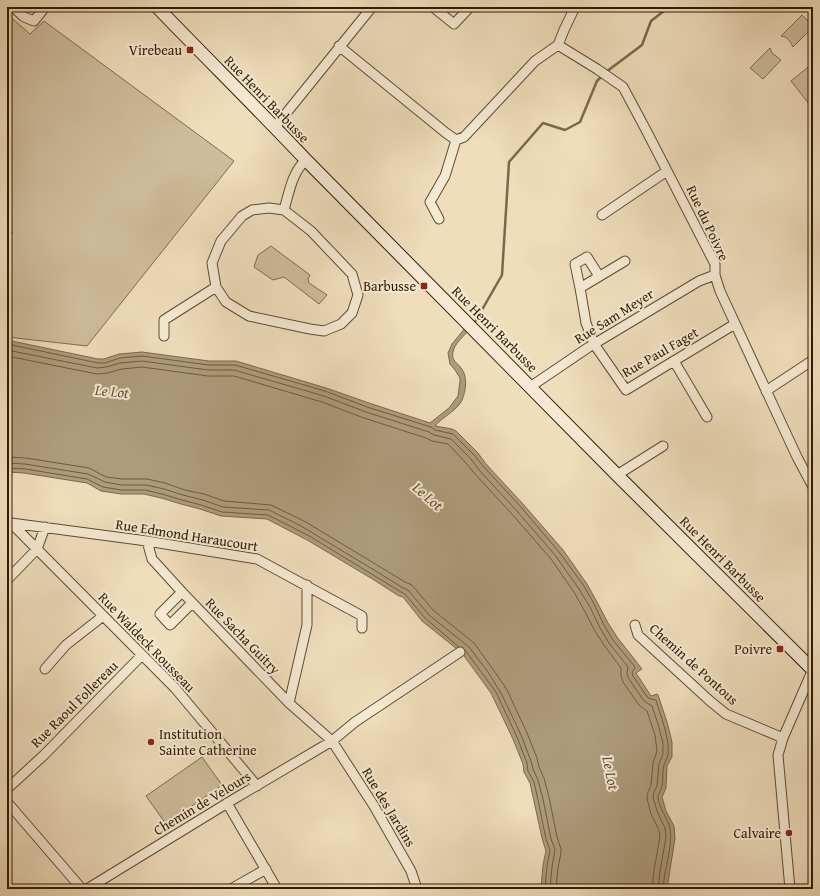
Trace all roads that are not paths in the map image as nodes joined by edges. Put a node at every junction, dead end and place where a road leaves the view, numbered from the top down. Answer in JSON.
{"nodes":[{"id":1,"x":13,"y":7,"type":"edge"},
{"id":2,"x":45,"y":7,"type":"edge"},
{"id":3,"x":158,"y":7,"type":"edge"},
{"id":4,"x":372,"y":7,"type":"edge"},
{"id":5,"x":432,"y":7,"type":"edge"},
{"id":6,"x":470,"y":7,"type":"edge"},
{"id":7,"x":575,"y":7,"type":"edge"},
{"id":8,"x":558,"y":45,"type":"junction"},
{"id":9,"x":339,"y":46,"type":"junction"},
{"id":10,"x":275,"y":127,"type":"junction"},
{"id":11,"x":456,"y":140,"type":"junction"},
{"id":12,"x":306,"y":160,"type":"junction"},
{"id":13,"x":667,"y":171,"type":"junction"},
{"id":14,"x":284,"y":210,"type":"junction"},
{"id":15,"x":602,"y":215,"type":"dead end"},
{"id":16,"x":440,"y":219,"type":"dead end"},
{"id":17,"x":625,"y":261,"type":"dead end"},
{"id":18,"x":715,"y":275,"type":"junction"},
{"id":19,"x":599,"y":276,"type":"junction"},
{"id":20,"x":216,"y":287,"type":"junction"},
{"id":21,"x":580,"y":288,"type":"junction"},
{"id":22,"x":735,"y":324,"type":"junction"},
{"id":23,"x":164,"y":336,"type":"dead end"},
{"id":24,"x":594,"y":344,"type":"junction"},
{"id":25,"x":813,"y":360,"type":"edge"},
{"id":26,"x":674,"y":361,"type":"junction"},
{"id":27,"x":530,"y":386,"type":"junction"},
{"id":28,"x":766,"y":390,"type":"junction"},
{"id":29,"x":707,"y":417,"type":"dead end"},
{"id":30,"x":662,"y":446,"type":"dead end"},
{"id":31,"x":617,"y":475,"type":"junction"},
{"id":32,"x":813,"y":487,"type":"edge"},
{"id":33,"x":9,"y":522,"type":"edge"},
{"id":34,"x":45,"y":528,"type":"junction"},
{"id":35,"x":147,"y":541,"type":"junction"},
{"id":36,"x":37,"y":549,"type":"junction"},
{"id":37,"x":7,"y":580,"type":"edge"},
{"id":38,"x":307,"y":585,"type":"junction"},
{"id":39,"x":182,"y":592,"type":"junction"},
{"id":40,"x":192,"y":603,"type":"junction"},
{"id":41,"x":103,"y":616,"type":"junction"},
{"id":42,"x":635,"y":625,"type":"dead end"},
{"id":43,"x":362,"y":628,"type":"dead end"},
{"id":44,"x":460,"y":652,"type":"dead end"},
{"id":45,"x":142,"y":655,"type":"junction"},
{"id":46,"x":45,"y":669,"type":"dead end"},
{"id":47,"x":813,"y":670,"type":"edge"},
{"id":48,"x":290,"y":703,"type":"junction"},
{"id":49,"x":783,"y":738,"type":"junction"},
{"id":50,"x":332,"y":742,"type":"junction"},
{"id":51,"x":257,"y":786,"type":"junction"},
{"id":52,"x":7,"y":788,"type":"edge"},
{"id":53,"x":7,"y":802,"type":"edge"},
{"id":54,"x":227,"y":803,"type":"junction"},
{"id":55,"x":266,"y":869,"type":"junction"},
{"id":56,"x":82,"y":889,"type":"edge"},
{"id":57,"x":87,"y":889,"type":"edge"},
{"id":58,"x":231,"y":889,"type":"edge"},
{"id":59,"x":277,"y":889,"type":"edge"},
{"id":60,"x":417,"y":889,"type":"edge"},
{"id":61,"x":790,"y":889,"type":"edge"}],
"edges":[{"from":1,"to":2,"type":"street"},
{"from":3,"to":10,"type":"main road","name":"Rue Henri Barbusse"},
{"from":4,"to":9,"type":"street"},
{"from":5,"to":6,"type":"street"},
{"from":7,"to":8,"type":"street"},
{"from":8,"to":11,"type":"street"},
{"from":8,"to":13,"type":"street","name":"Rue du Poivre"},
{"from":9,"to":10,"type":"street"},
{"from":9,"to":11,"type":"street"},
{"from":10,"to":12,"type":"main road","name":"Rue Henri Barbusse"},
{"from":11,"to":16,"type":"street"},
{"from":12,"to":14,"type":"street"},
{"from":12,"to":27,"type":"main road","name":"Rue Henri Barbusse"},
{"from":13,"to":15,"type":"street"},
{"from":13,"to":18,"type":"street","name":"Rue du Poivre"},
{"from":14,"to":20,"type":"street"},
{"from":14,"to":20,"type":"street"},
{"from":17,"to":19,"type":"street"},
{"from":18,"to":22,"type":"street","name":"Rue du Poivre"},
{"from":18,"to":24,"type":"street","name":"Rue Sam Meyer"},
{"from":19,"to":21,"type":"street"},
{"from":19,"to":21,"type":"street"},
{"from":20,"to":23,"type":"street"},
{"from":21,"to":24,"type":"street"},
{"from":22,"to":26,"type":"street","name":"Rue Paul Faget"},
{"from":22,"to":28,"type":"street","name":"Rue du Poivre"},
{"from":24,"to":26,"type":"street","name":"Rue Paul Faget"},
{"from":24,"to":27,"type":"street","name":"Rue Sam Meyer"},
{"from":25,"to":28,"type":"street"},
{"from":26,"to":29,"type":"street"},
{"from":27,"to":31,"type":"main road","name":"Rue Henri Barbusse"},
{"from":28,"to":32,"type":"street","name":"Rue du Poivre"},
{"from":30,"to":31,"type":"street"},
{"from":31,"to":47,"type":"main road","name":"Rue Henri Barbusse"},
{"from":33,"to":34,"type":"street","name":"Rue Edmond Haraucourt"},
{"from":33,"to":36,"type":"street","name":"Rue Waldeck Rousseau"},
{"from":34,"to":35,"type":"street","name":"Rue Edmond Haraucourt"},
{"from":34,"to":36,"type":"street"},
{"from":35,"to":38,"type":"street","name":"Rue Edmond Haraucourt"},
{"from":35,"to":39,"type":"street","name":"Rue Sacha Guitry"},
{"from":36,"to":37,"type":"street"},
{"from":36,"to":41,"type":"street","name":"Rue Waldeck Rousseau"},
{"from":38,"to":43,"type":"street","name":"Rue Edmond Haraucourt"},
{"from":38,"to":48,"type":"street"},
{"from":39,"to":40,"type":"street","name":"Rue Sacha Guitry"},
{"from":39,"to":40,"type":"street"},
{"from":40,"to":48,"type":"street","name":"Rue Sacha Guitry"},
{"from":41,"to":45,"type":"street","name":"Rue Waldeck Rousseau"},
{"from":41,"to":46,"type":"street"},
{"from":42,"to":49,"type":"street","name":"Chemin de Pontous"},
{"from":44,"to":50,"type":"street","name":"Chemin de Velours"},
{"from":45,"to":51,"type":"street","name":"Rue Waldeck Rousseau"},
{"from":45,"to":52,"type":"street","name":"Rue Raoul Follereau"},
{"from":47,"to":49,"type":"street"},
{"from":48,"to":50,"type":"street","name":"Rue Sacha Guitry"},
{"from":49,"to":61,"type":"street"},
{"from":50,"to":51,"type":"street","name":"Chemin de Velours"},
{"from":50,"to":60,"type":"street","name":"Rue des Jardins"},
{"from":51,"to":54,"type":"street","name":"Chemin de Velours"},
{"from":53,"to":56,"type":"street"},
{"from":54,"to":55,"type":"street"},
{"from":54,"to":57,"type":"street","name":"Chemin de Velours"},
{"from":55,"to":58,"type":"street"},
{"from":55,"to":59,"type":"street"}]}
